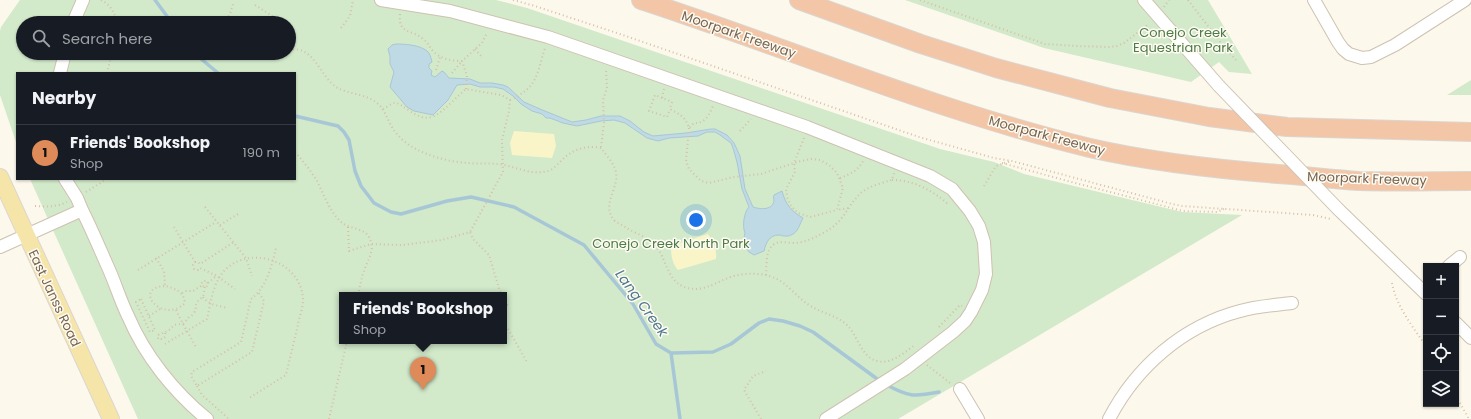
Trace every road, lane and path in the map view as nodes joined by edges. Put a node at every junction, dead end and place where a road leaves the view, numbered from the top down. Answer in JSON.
{"nodes":[{"id":1,"x":101,"y":0,"type":"edge"},
{"id":2,"x":353,"y":0,"type":"edge"},
{"id":3,"x":381,"y":0,"type":"edge"},
{"id":4,"x":513,"y":0,"type":"edge"},
{"id":5,"x":641,"y":0,"type":"edge"},
{"id":6,"x":799,"y":0,"type":"edge"},
{"id":7,"x":920,"y":0,"type":"edge"},
{"id":8,"x":1144,"y":0,"type":"edge"},
{"id":9,"x":1188,"y":0,"type":"edge"},
{"id":10,"x":1314,"y":0,"type":"edge"},
{"id":11,"x":1465,"y":0,"type":"edge"},
{"id":12,"x":401,"y":3,"type":"junction"},
{"id":13,"x":233,"y":4,"type":"dead end"},
{"id":14,"x":81,"y":5,"type":"edge"},
{"id":15,"x":255,"y":5,"type":"dead end"},
{"id":16,"x":76,"y":16,"type":"edge"},
{"id":17,"x":115,"y":16,"type":"edge"},
{"id":18,"x":229,"y":16,"type":"edge"},
{"id":19,"x":272,"y":16,"type":"edge"},
{"id":20,"x":492,"y":22,"type":"junction"},
{"id":21,"x":1149,"y":24,"type":"dead end"},
{"id":22,"x":341,"y":28,"type":"dead end"},
{"id":23,"x":548,"y":37,"type":"junction"},
{"id":24,"x":296,"y":49,"type":"edge"},
{"id":25,"x":475,"y":49,"type":"junction"},
{"id":26,"x":482,"y":56,"type":"dead end"},
{"id":27,"x":440,"y":57,"type":"junction"},
{"id":28,"x":609,"y":58,"type":"junction"},
{"id":29,"x":63,"y":60,"type":"edge"},
{"id":30,"x":110,"y":60,"type":"edge"},
{"id":31,"x":462,"y":61,"type":"junction"},
{"id":32,"x":1237,"y":61,"type":"dead end"},
{"id":33,"x":436,"y":70,"type":"dead end"},
{"id":34,"x":60,"y":72,"type":"edge"},
{"id":35,"x":107,"y":72,"type":"edge"},
{"id":36,"x":452,"y":74,"type":"dead end"},
{"id":37,"x":667,"y":78,"type":"junction"},
{"id":38,"x":466,"y":89,"type":"junction"},
{"id":39,"x":717,"y":95,"type":"junction"},
{"id":40,"x":662,"y":98,"type":"junction"},
{"id":41,"x":510,"y":100,"type":"junction"},
{"id":42,"x":755,"y":108,"type":"junction"},
{"id":43,"x":383,"y":109,"type":"junction"},
{"id":44,"x":670,"y":109,"type":"junction"},
{"id":45,"x":807,"y":127,"type":"junction"},
{"id":46,"x":689,"y":128,"type":"junction"},
{"id":47,"x":740,"y":131,"type":"dead end"},
{"id":48,"x":1471,"y":132,"type":"edge"},
{"id":49,"x":601,"y":148,"type":"junction"},
{"id":50,"x":868,"y":151,"type":"junction"},
{"id":51,"x":296,"y":153,"type":"edge"},
{"id":52,"x":1012,"y":161,"type":"junction"},
{"id":53,"x":794,"y":163,"type":"junction"},
{"id":54,"x":899,"y":163,"type":"junction"},
{"id":55,"x":1002,"y":163,"type":"junction"},
{"id":56,"x":504,"y":165,"type":"junction"},
{"id":57,"x":0,"y":177,"type":"edge"},
{"id":58,"x":840,"y":178,"type":"junction"},
{"id":59,"x":66,"y":180,"type":"edge"},
{"id":60,"x":105,"y":180,"type":"edge"},
{"id":61,"x":892,"y":180,"type":"junction"},
{"id":62,"x":1471,"y":181,"type":"edge"},
{"id":63,"x":984,"y":186,"type":"dead end"},
{"id":64,"x":83,"y":194,"type":"dead end"},
{"id":65,"x":71,"y":200,"type":"dead end"},
{"id":66,"x":35,"y":206,"type":"dead end"},
{"id":67,"x":950,"y":206,"type":"dead end"},
{"id":68,"x":205,"y":207,"type":"dead end"},
{"id":69,"x":849,"y":208,"type":"junction"},
{"id":70,"x":1225,"y":208,"type":"junction"},
{"id":71,"x":82,"y":210,"type":"junction"},
{"id":72,"x":836,"y":210,"type":"junction"},
{"id":73,"x":238,"y":214,"type":"dead end"},
{"id":74,"x":1335,"y":215,"type":"junction"},
{"id":75,"x":216,"y":222,"type":"junction"},
{"id":76,"x":220,"y":225,"type":"junction"},
{"id":77,"x":174,"y":227,"type":"dead end"},
{"id":78,"x":348,"y":227,"type":"junction"},
{"id":79,"x":470,"y":232,"type":"junction"},
{"id":80,"x":26,"y":235,"type":"junction"},
{"id":81,"x":183,"y":242,"type":"junction"},
{"id":82,"x":234,"y":242,"type":"junction"},
{"id":83,"x":372,"y":244,"type":"junction"},
{"id":84,"x":0,"y":247,"type":"edge"},
{"id":85,"x":276,"y":248,"type":"dead end"},
{"id":86,"x":1460,"y":257,"type":"dead end"},
{"id":87,"x":156,"y":258,"type":"junction"},
{"id":88,"x":246,"y":258,"type":"junction"},
{"id":89,"x":273,"y":259,"type":"junction"},
{"id":90,"x":195,"y":262,"type":"junction"},
{"id":91,"x":1453,"y":263,"type":"edge"},
{"id":92,"x":200,"y":264,"type":"junction"},
{"id":93,"x":200,"y":268,"type":"junction"},
{"id":94,"x":138,"y":270,"type":"dead end"},
{"id":95,"x":766,"y":275,"type":"junction"},
{"id":96,"x":218,"y":276,"type":"junction"},
{"id":97,"x":252,"y":276,"type":"dead end"},
{"id":98,"x":300,"y":278,"type":"dead end"},
{"id":99,"x":297,"y":280,"type":"junction"},
{"id":100,"x":208,"y":283,"type":"junction"},
{"id":101,"x":1392,"y":283,"type":"dead end"},
{"id":102,"x":165,"y":286,"type":"junction"},
{"id":103,"x":201,"y":286,"type":"junction"},
{"id":104,"x":205,"y":288,"type":"junction"},
{"id":105,"x":235,"y":289,"type":"dead end"},
{"id":106,"x":1423,"y":289,"type":"edge"},
{"id":107,"x":359,"y":292,"type":"edge"},
{"id":108,"x":501,"y":292,"type":"edge"},
{"id":109,"x":182,"y":293,"type":"junction"},
{"id":110,"x":259,"y":293,"type":"junction"},
{"id":111,"x":203,"y":298,"type":"junction"},
{"id":112,"x":963,"y":301,"type":"dead end"},
{"id":113,"x":1292,"y":303,"type":"dead end"},
{"id":114,"x":211,"y":304,"type":"junction"},
{"id":115,"x":507,"y":304,"type":"edge"},
{"id":116,"x":960,"y":305,"type":"junction"},
{"id":117,"x":510,"y":307,"type":"dead end"},
{"id":118,"x":160,"y":308,"type":"junction"},
{"id":119,"x":228,"y":308,"type":"dead end"},
{"id":120,"x":176,"y":310,"type":"junction"},
{"id":121,"x":971,"y":312,"type":"junction"},
{"id":122,"x":149,"y":316,"type":"junction"},
{"id":123,"x":183,"y":324,"type":"junction"},
{"id":124,"x":1459,"y":326,"type":"edge"},
{"id":125,"x":507,"y":327,"type":"edge"},
{"id":126,"x":186,"y":331,"type":"junction"},
{"id":127,"x":934,"y":331,"type":"dead end"},
{"id":128,"x":165,"y":333,"type":"dead end"},
{"id":129,"x":1471,"y":338,"type":"edge"},
{"id":130,"x":1423,"y":342,"type":"edge"},
{"id":131,"x":918,"y":343,"type":"dead end"},
{"id":132,"x":165,"y":344,"type":"dead end"},
{"id":133,"x":346,"y":344,"type":"edge"},
{"id":134,"x":196,"y":347,"type":"dead end"},
{"id":135,"x":919,"y":358,"type":"junction"},
{"id":136,"x":527,"y":362,"type":"dead end"},
{"id":137,"x":766,"y":371,"type":"dead end"},
{"id":138,"x":197,"y":386,"type":"junction"},
{"id":139,"x":960,"y":389,"type":"joint"},
{"id":140,"x":249,"y":398,"type":"dead end"},
{"id":141,"x":1459,"y":401,"type":"edge"},
{"id":142,"x":111,"y":419,"type":"edge"},
{"id":143,"x":207,"y":419,"type":"edge"},
{"id":144,"x":229,"y":419,"type":"edge"},
{"id":145,"x":329,"y":419,"type":"edge"},
{"id":146,"x":760,"y":419,"type":"edge"},
{"id":147,"x":826,"y":419,"type":"edge"},
{"id":148,"x":978,"y":419,"type":"edge"},
{"id":149,"x":1109,"y":419,"type":"edge"},
{"id":150,"x":1469,"y":419,"type":"edge"}],
"edges":[{"from":1,"to":17,"type":"path"},
{"from":2,"to":22,"type":"path"},
{"from":3,"to":12,"type":"street"},
{"from":4,"to":52,"type":"path"},
{"from":5,"to":62,"type":"highway","name":"Moorpark Freeway"},
{"from":6,"to":48,"type":"highway"},
{"from":7,"to":21,"type":"path"},
{"from":8,"to":74,"type":"street","bridge":true},
{"from":9,"to":32,"type":"path"},
{"from":10,"to":11,"type":"street"},
{"from":12,"to":20,"type":"street"},
{"from":12,"to":27,"type":"path"},
{"from":13,"to":18,"type":"path"},
{"from":14,"to":16,"type":"street"},
{"from":15,"to":19,"type":"path"},
{"from":20,"to":23,"type":"street"},
{"from":20,"to":25,"type":"path"},
{"from":23,"to":28,"type":"street"},
{"from":23,"to":41,"type":"path"},
{"from":24,"to":43,"type":"path"},
{"from":25,"to":26,"type":"path"},
{"from":25,"to":31,"type":"path"},
{"from":27,"to":31,"type":"path"},
{"from":27,"to":33,"type":"path"},
{"from":28,"to":37,"type":"street"},
{"from":28,"to":49,"type":"path"},
{"from":29,"to":34,"type":"street"},
{"from":30,"to":35,"type":"path"},
{"from":31,"to":36,"type":"path"},
{"from":31,"to":38,"type":"path"},
{"from":37,"to":39,"type":"street"},
{"from":37,"to":40,"type":"path"},
{"from":38,"to":41,"type":"path"},
{"from":38,"to":43,"type":"path"},
{"from":39,"to":42,"type":"street"},
{"from":39,"to":46,"type":"path"},
{"from":40,"to":44,"type":"path"},
{"from":40,"to":44,"type":"path"},
{"from":41,"to":56,"type":"path"},
{"from":42,"to":45,"type":"street"},
{"from":42,"to":47,"type":"path"},
{"from":43,"to":56,"type":"path"},
{"from":44,"to":46,"type":"path"},
{"from":45,"to":50,"type":"street"},
{"from":45,"to":53,"type":"path"},
{"from":46,"to":53,"type":"path"},
{"from":49,"to":56,"type":"path"},
{"from":49,"to":95,"type":"path"},
{"from":50,"to":54,"type":"street"},
{"from":50,"to":58,"type":"path"},
{"from":51,"to":78,"type":"path"},
{"from":52,"to":55,"type":"path"},
{"from":52,"to":70,"type":"path"},
{"from":53,"to":58,"type":"path"},
{"from":53,"to":72,"type":"path"},
{"from":54,"to":61,"type":"path"},
{"from":54,"to":121,"type":"street"},
{"from":55,"to":63,"type":"path"},
{"from":55,"to":70,"type":"path"},
{"from":56,"to":79,"type":"path"},
{"from":57,"to":80,"type":"main road","name":"East Janss Road"},
{"from":58,"to":72,"type":"path"},
{"from":59,"to":71,"type":"street"},
{"from":60,"to":64,"type":"path"},
{"from":61,"to":67,"type":"path"},
{"from":61,"to":69,"type":"path"},
{"from":65,"to":66,"type":"path"},
{"from":68,"to":75,"type":"path"},
{"from":69,"to":72,"type":"path"},
{"from":69,"to":95,"type":"path"},
{"from":70,"to":74,"type":"path"},
{"from":71,"to":80,"type":"street"},
{"from":71,"to":143,"type":"street"},
{"from":73,"to":76,"type":"path"},
{"from":74,"to":106,"type":"street"},
{"from":75,"to":76,"type":"path"},
{"from":75,"to":81,"type":"path"},
{"from":76,"to":82,"type":"path"},
{"from":77,"to":81,"type":"path"},
{"from":78,"to":83,"type":"path"},
{"from":78,"to":83,"type":"path"},
{"from":79,"to":83,"type":"path"},
{"from":79,"to":108,"type":"path"},
{"from":80,"to":84,"type":"street"},
{"from":80,"to":142,"type":"main road","name":"East Janss Road"},
{"from":81,"to":87,"type":"path"},
{"from":81,"to":90,"type":"path"},
{"from":82,"to":88,"type":"path"},
{"from":82,"to":92,"type":"path"},
{"from":83,"to":107,"type":"path"},
{"from":85,"to":89,"type":"path"},
{"from":86,"to":91,"type":"street"},
{"from":87,"to":94,"type":"path"},
{"from":87,"to":102,"type":"path"},
{"from":88,"to":89,"type":"path"},
{"from":88,"to":96,"type":"path"},
{"from":88,"to":97,"type":"path"},
{"from":89,"to":99,"type":"path"},
{"from":89,"to":110,"type":"path"},
{"from":90,"to":92,"type":"path"},
{"from":90,"to":93,"type":"path"},
{"from":92,"to":93,"type":"path"},
{"from":93,"to":96,"type":"path"},
{"from":95,"to":131,"type":"path"},
{"from":96,"to":100,"type":"path"},
{"from":96,"to":105,"type":"path"},
{"from":96,"to":114,"type":"path"},
{"from":98,"to":99,"type":"path"},
{"from":99,"to":140,"type":"path"},
{"from":100,"to":103,"type":"path"},
{"from":100,"to":104,"type":"path"},
{"from":101,"to":130,"type":"path"},
{"from":102,"to":109,"type":"path"},
{"from":102,"to":118,"type":"path"},
{"from":103,"to":104,"type":"path"},
{"from":103,"to":109,"type":"path"},
{"from":104,"to":111,"type":"path"},
{"from":109,"to":120,"type":"path"},
{"from":110,"to":138,"type":"path"},
{"from":110,"to":138,"type":"path"},
{"from":111,"to":114,"type":"path"},
{"from":111,"to":123,"type":"path"},
{"from":112,"to":116,"type":"path"},
{"from":113,"to":149,"type":"street"},
{"from":114,"to":119,"type":"path"},
{"from":114,"to":126,"type":"path"},
{"from":115,"to":117,"type":"path"},
{"from":116,"to":121,"type":"path"},
{"from":116,"to":127,"type":"path"},
{"from":118,"to":120,"type":"path"},
{"from":118,"to":122,"type":"path"},
{"from":120,"to":123,"type":"path"},
{"from":121,"to":135,"type":"street"},
{"from":122,"to":122,"type":"path"},
{"from":123,"to":126,"type":"path"},
{"from":123,"to":128,"type":"path"},
{"from":124,"to":129,"type":"street"},
{"from":125,"to":136,"type":"path"},
{"from":126,"to":132,"type":"path"},
{"from":126,"to":134,"type":"path"},
{"from":133,"to":145,"type":"path"},
{"from":135,"to":139,"type":"path"},
{"from":135,"to":147,"type":"street"},
{"from":137,"to":146,"type":"path"},
{"from":138,"to":144,"type":"path"},
{"from":139,"to":148,"type":"street"},
{"from":141,"to":150,"type":"path"}]}
